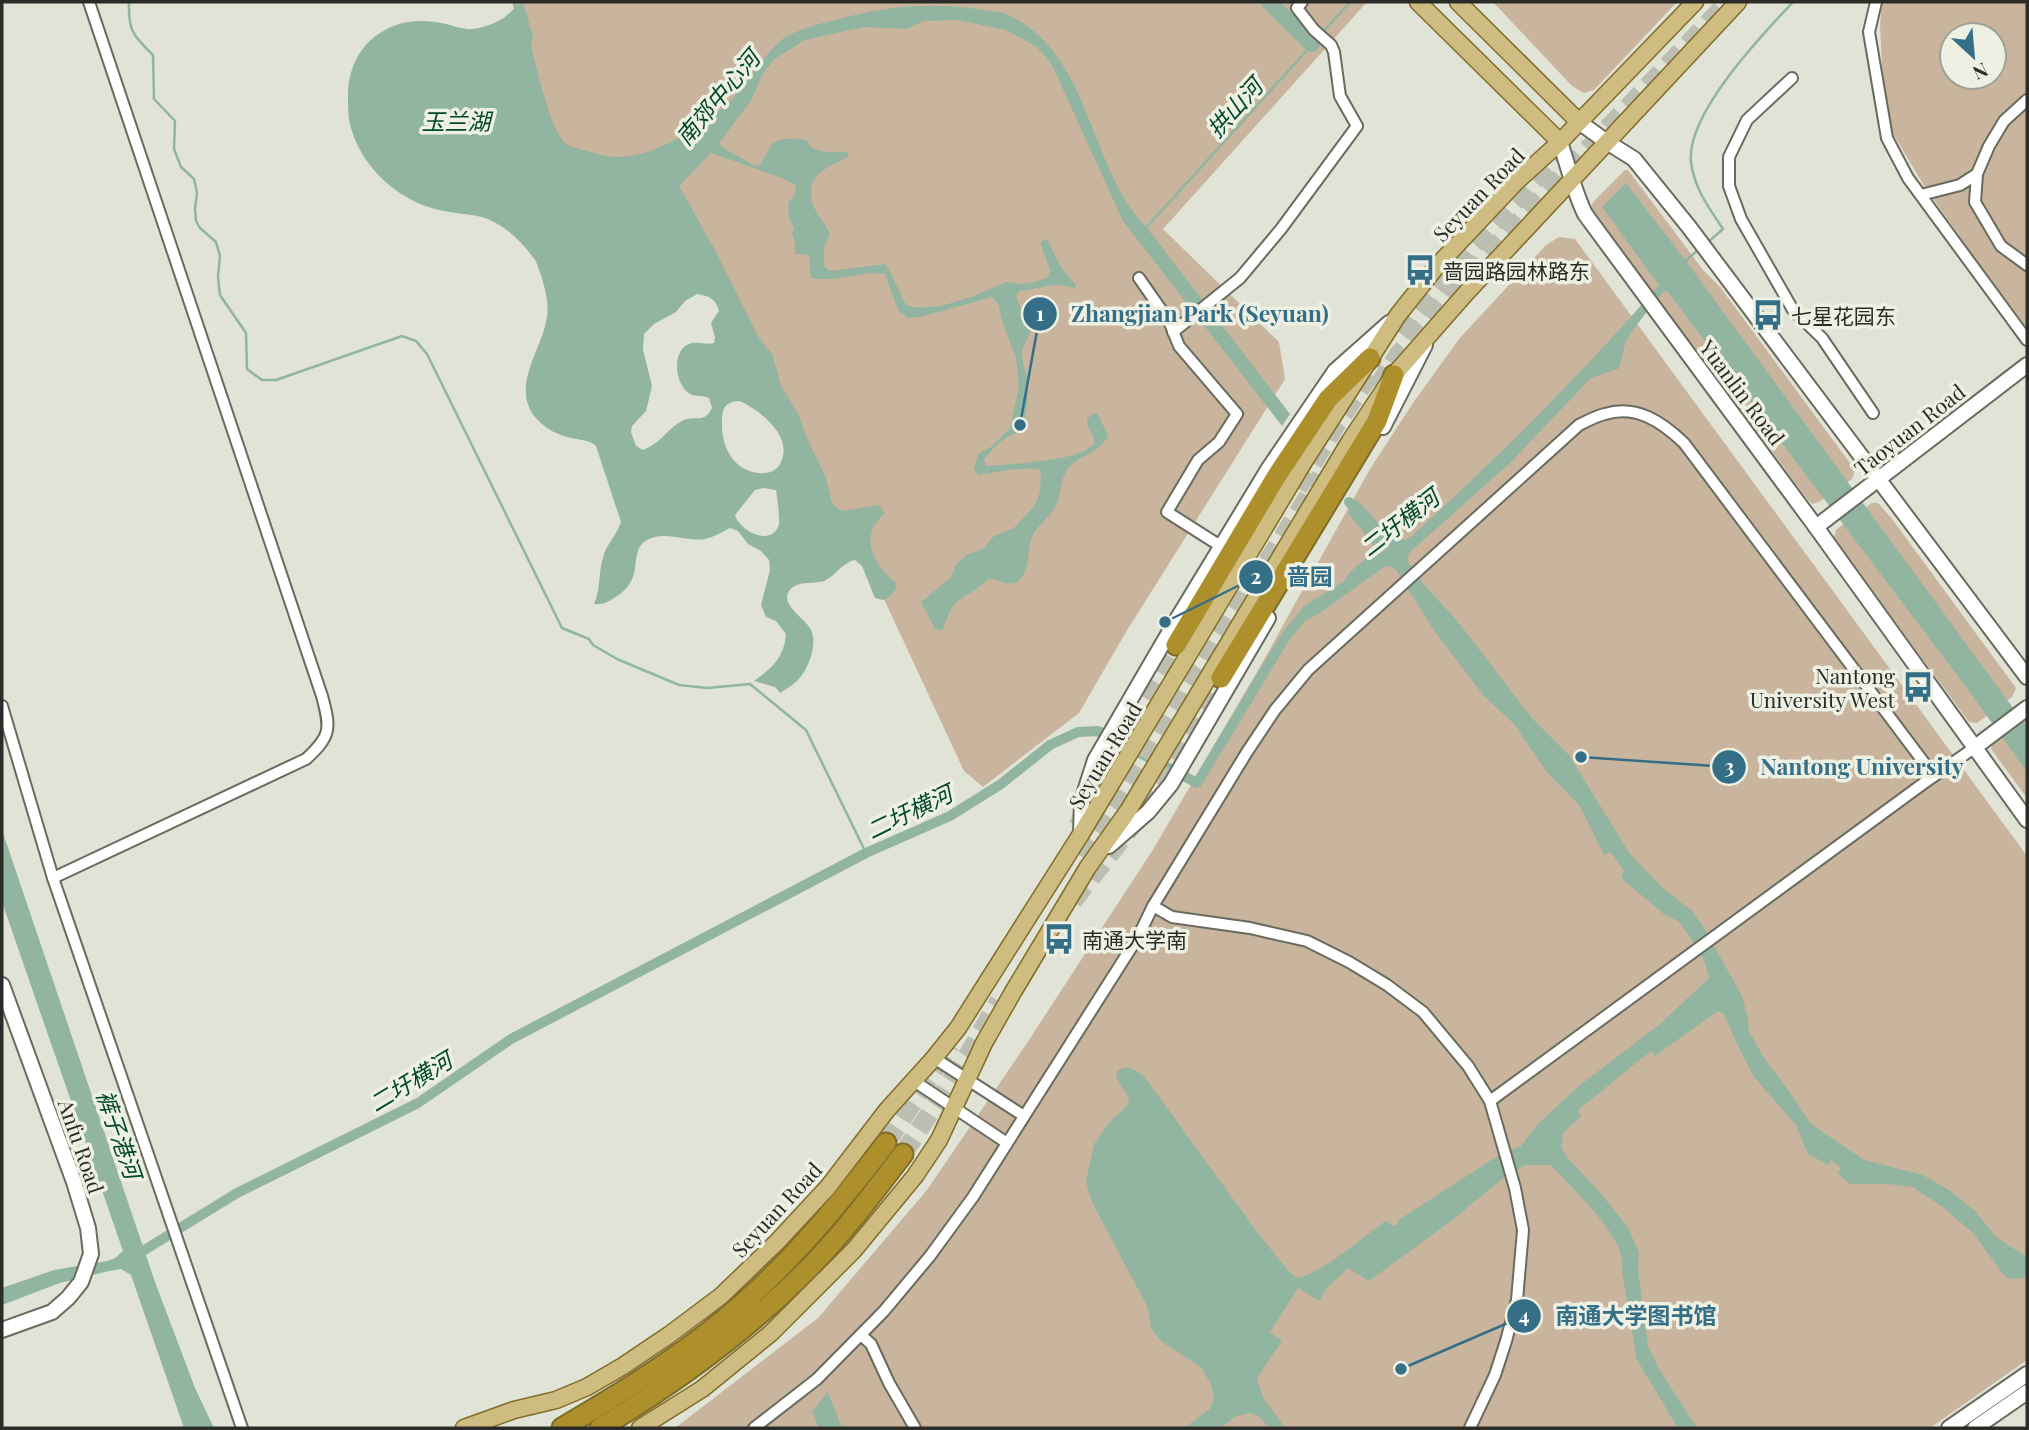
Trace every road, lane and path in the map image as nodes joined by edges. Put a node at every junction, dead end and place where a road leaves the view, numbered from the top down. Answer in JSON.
{"nodes":[{"id":1,"x":89,"y":2,"type":"edge"},
{"id":2,"x":1302,"y":2,"type":"edge"},
{"id":3,"x":1418,"y":2,"type":"edge"},
{"id":4,"x":1458,"y":2,"type":"edge"},
{"id":5,"x":1695,"y":2,"type":"edge"},
{"id":6,"x":1738,"y":2,"type":"edge"},
{"id":7,"x":1877,"y":2,"type":"edge"},
{"id":8,"x":1792,"y":78,"type":"dead end"},
{"id":9,"x":2027,"y":100,"type":"edge"},
{"id":10,"x":1579,"y":122,"type":"junction"},
{"id":11,"x":1560,"y":142,"type":"junction"},
{"id":12,"x":1607,"y":142,"type":"junction"},
{"id":13,"x":1977,"y":174,"type":"junction"},
{"id":14,"x":1573,"y":177,"type":"junction"},
{"id":15,"x":1921,"y":195,"type":"junction"},
{"id":16,"x":2027,"y":265,"type":"edge"},
{"id":17,"x":1139,"y":278,"type":"dead end"},
{"id":18,"x":1398,"y":315,"type":"junction"},
{"id":19,"x":1433,"y":331,"type":"junction"},
{"id":20,"x":1173,"y":332,"type":"junction"},
{"id":21,"x":2027,"y":340,"type":"edge"},
{"id":22,"x":1370,"y":358,"type":"junction"},
{"id":23,"x":2027,"y":365,"type":"edge"},
{"id":24,"x":1394,"y":375,"type":"junction"},
{"id":25,"x":1873,"y":413,"type":"dead end"},
{"id":26,"x":1878,"y":480,"type":"junction"},
{"id":27,"x":1816,"y":527,"type":"junction"},
{"id":28,"x":1222,"y":547,"type":"junction"},
{"id":29,"x":1176,"y":645,"type":"tunnel mouth"},
{"id":30,"x":2022,"y":658,"type":"edge"},
{"id":31,"x":2027,"y":677,"type":"edge"},
{"id":32,"x":1221,"y":678,"type":"tunnel mouth"},
{"id":33,"x":2,"y":706,"type":"edge"},
{"id":34,"x":2027,"y":708,"type":"edge"},
{"id":35,"x":1974,"y":748,"type":"junction"},
{"id":36,"x":1934,"y":776,"type":"junction"},
{"id":37,"x":2027,"y":820,"type":"edge"},
{"id":38,"x":1081,"y":834,"type":"junction"},
{"id":39,"x":1088,"y":867,"type":"junction"},
{"id":40,"x":53,"y":878,"type":"junction"},
{"id":41,"x":1153,"y":906,"type":"junction"},
{"id":42,"x":2,"y":985,"type":"edge"},
{"id":43,"x":934,"y":1058,"type":"junction"},
{"id":44,"x":967,"y":1080,"type":"junction"},
{"id":45,"x":914,"y":1081,"type":"junction"},
{"id":46,"x":1490,"y":1101,"type":"junction"},
{"id":47,"x":955,"y":1108,"type":"junction"},
{"id":48,"x":1024,"y":1116,"type":"junction"},
{"id":49,"x":1007,"y":1143,"type":"junction"},
{"id":50,"x":2,"y":1330,"type":"edge"},
{"id":51,"x":861,"y":1335,"type":"junction"},
{"id":52,"x":2027,"y":1374,"type":"edge"},
{"id":53,"x":2027,"y":1392,"type":"edge"},
{"id":54,"x":597,"y":1408,"type":"junction"},
{"id":55,"x":242,"y":1428,"type":"edge"},
{"id":56,"x":464,"y":1428,"type":"edge"},
{"id":57,"x":546,"y":1428,"type":"edge"},
{"id":58,"x":562,"y":1428,"type":"edge"},
{"id":59,"x":602,"y":1428,"type":"edge"},
{"id":60,"x":640,"y":1428,"type":"edge"},
{"id":61,"x":754,"y":1428,"type":"edge"},
{"id":62,"x":915,"y":1428,"type":"edge"},
{"id":63,"x":1470,"y":1428,"type":"edge"},
{"id":64,"x":1949,"y":1428,"type":"edge"},
{"id":65,"x":1975,"y":1428,"type":"edge"}],
"edges":[{"from":1,"to":40,"type":"street"},
{"from":2,"to":20,"type":"street"},
{"from":3,"to":11,"type":"main road","name":"Yuanlin Road"},
{"from":4,"to":10,"type":"main road"},
{"from":5,"to":10,"type":"main road","name":"Seyuan Road"},
{"from":6,"to":12,"type":"main road"},
{"from":7,"to":15,"type":"street"},
{"from":8,"to":25,"type":"street"},
{"from":9,"to":13,"type":"street"},
{"from":10,"to":11,"type":"main road","name":"Seyuan Road"},
{"from":10,"to":12,"type":"street"},
{"from":11,"to":14,"type":"street","name":"Yuanlin Road"},
{"from":11,"to":18,"type":"main road","name":"Seyuan Road"},
{"from":12,"to":14,"type":"main road"},
{"from":12,"to":26,"type":"street"},
{"from":13,"to":15,"type":"street"},
{"from":13,"to":16,"type":"street"},
{"from":14,"to":19,"type":"main road"},
{"from":14,"to":27,"type":"street","name":"Yuanlin Road"},
{"from":15,"to":21,"type":"street"},
{"from":17,"to":20,"type":"street"},
{"from":18,"to":22,"type":"main road","name":"Seyuan Road"},
{"from":18,"to":28,"type":"street"},
{"from":19,"to":24,"type":"main road"},
{"from":19,"to":39,"type":"street"},
{"from":20,"to":28,"type":"street"},
{"from":22,"to":29,"type":"highway"},
{"from":22,"to":38,"type":"main road","name":"Seyuan Road"},
{"from":23,"to":26,"type":"street","name":"Taoyuan Road"},
{"from":24,"to":32,"type":"highway"},
{"from":24,"to":39,"type":"main road"},
{"from":26,"to":27,"type":"street","name":"Taoyuan Road"},
{"from":26,"to":30,"type":"street"},
{"from":27,"to":35,"type":"street","name":"Yuanlin Road"},
{"from":28,"to":38,"type":"street"},
{"from":30,"to":31,"type":"street"},
{"from":33,"to":40,"type":"street"},
{"from":34,"to":35,"type":"street"},
{"from":35,"to":36,"type":"street"},
{"from":35,"to":37,"type":"street","name":"Yuanlin Road"},
{"from":36,"to":41,"type":"street"},
{"from":36,"to":46,"type":"street"},
{"from":38,"to":43,"type":"main road","name":"Seyuan Road"},
{"from":39,"to":44,"type":"main road"},
{"from":40,"to":55,"type":"street"},
{"from":41,"to":46,"type":"street"},
{"from":41,"to":48,"type":"street"},
{"from":42,"to":50,"type":"street","name":"Anfu Road"},
{"from":43,"to":44,"type":"street"},
{"from":43,"to":45,"type":"main road","name":"Seyuan Road"},
{"from":44,"to":47,"type":"main road"},
{"from":44,"to":48,"type":"street"},
{"from":45,"to":47,"type":"street"},
{"from":45,"to":56,"type":"main road","name":"Seyuan Road"},
{"from":46,"to":63,"type":"street"},
{"from":47,"to":49,"type":"street"},
{"from":47,"to":60,"type":"main road"},
{"from":48,"to":49,"type":"street"},
{"from":49,"to":51,"type":"street"},
{"from":51,"to":61,"type":"street"},
{"from":51,"to":62,"type":"street"},
{"from":52,"to":64,"type":"street"},
{"from":53,"to":65,"type":"street"},
{"from":54,"to":57,"type":"highway"},
{"from":54,"to":58,"type":"highway"},
{"from":54,"to":59,"type":"highway"}]}
